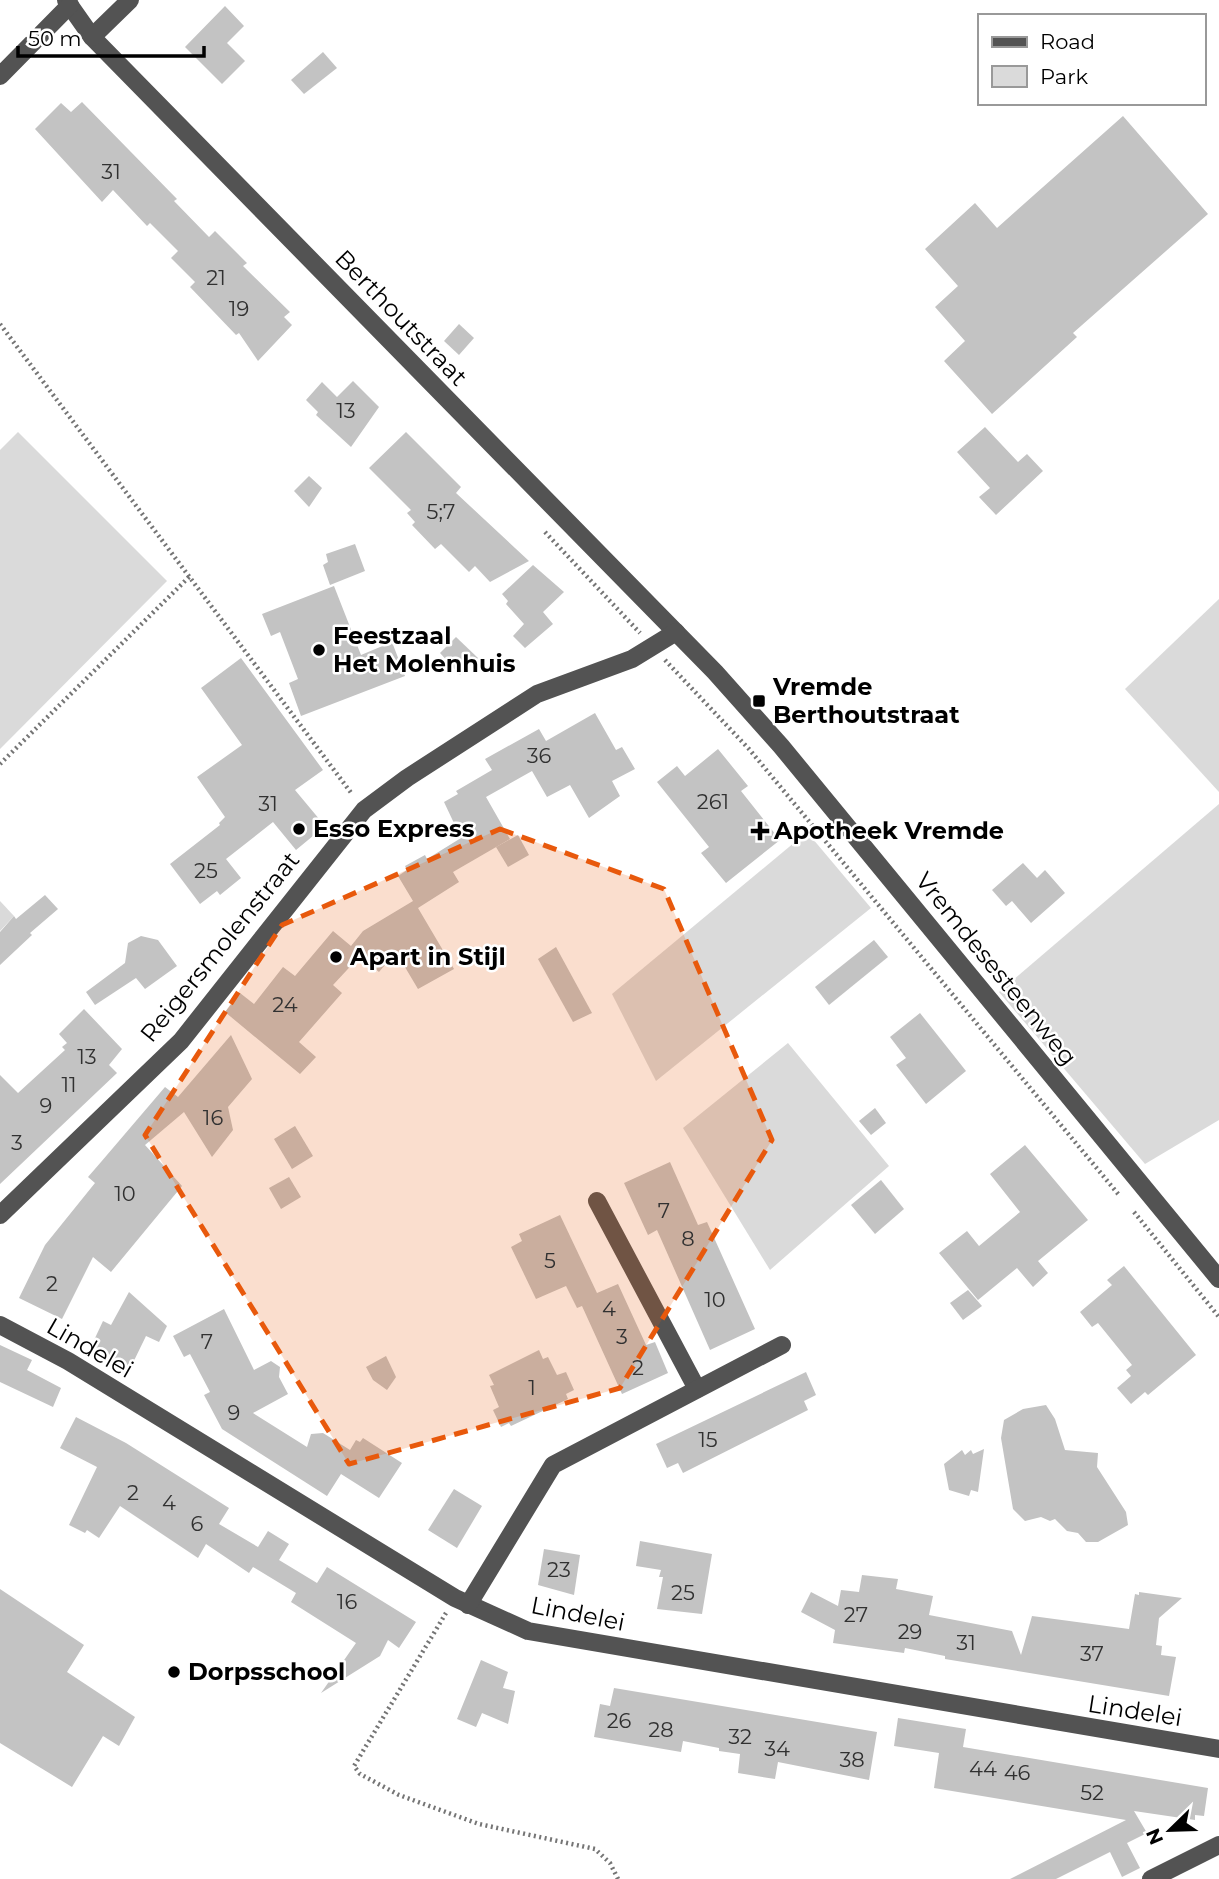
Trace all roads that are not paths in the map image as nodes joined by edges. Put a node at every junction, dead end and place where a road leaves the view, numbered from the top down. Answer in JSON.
{"nodes":[{"id":1,"x":130,"y":0,"type":"edge"},
{"id":2,"x":68,"y":3,"type":"edge"},
{"id":3,"x":92,"y":37,"type":"junction"},
{"id":4,"x":0,"y":76,"type":"edge"},
{"id":5,"x":676,"y":632,"type":"junction"},
{"id":6,"x":597,"y":1201,"type":"dead end"},
{"id":7,"x":0,"y":1215,"type":"edge"},
{"id":8,"x":1219,"y":1279,"type":"edge"},
{"id":9,"x":0,"y":1325,"type":"edge"},
{"id":10,"x":782,"y":1345,"type":"dead end"},
{"id":11,"x":697,"y":1389,"type":"junction"},
{"id":12,"x":461,"y":1602,"type":"junction"},
{"id":13,"x":1219,"y":1749,"type":"edge"},
{"id":14,"x":1219,"y":1845,"type":"edge"},
{"id":15,"x":1151,"y":1879,"type":"edge"}],
"edges":[{"from":1,"to":3,"type":"street"},
{"from":2,"to":3,"type":"street","name":"Berthoutstraat"},
{"from":2,"to":4,"type":"street"},
{"from":3,"to":5,"type":"street","name":"Berthoutstraat"},
{"from":5,"to":7,"type":"street","name":"Reigersmolenstraat"},
{"from":5,"to":8,"type":"street","name":"Vremdesesteenweg"},
{"from":6,"to":11,"type":"street"},
{"from":9,"to":12,"type":"street","name":"Lindelei"},
{"from":10,"to":11,"type":"street"},
{"from":11,"to":12,"type":"street"},
{"from":12,"to":13,"type":"street","name":"Lindelei"},
{"from":14,"to":15,"type":"street"}]}
